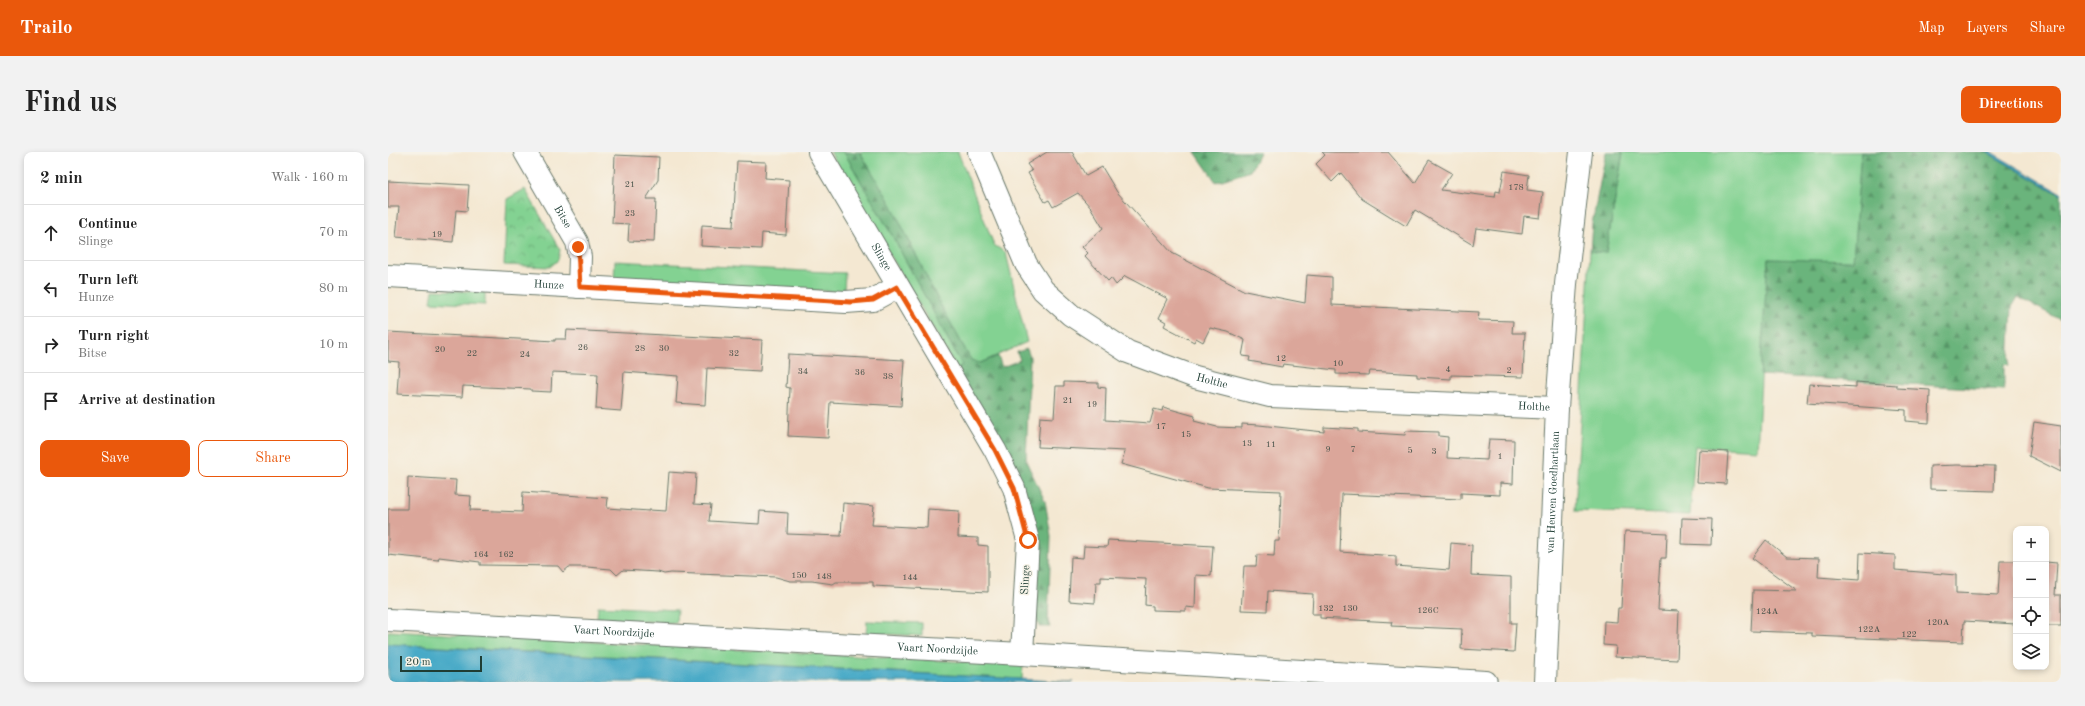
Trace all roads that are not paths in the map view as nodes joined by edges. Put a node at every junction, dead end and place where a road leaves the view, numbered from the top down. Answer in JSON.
{"nodes":[{"id":1,"x":525,"y":152,"type":"edge"},
{"id":2,"x":819,"y":152,"type":"edge"},
{"id":3,"x":979,"y":152,"type":"edge"},
{"id":4,"x":1576,"y":154,"type":"edge"},
{"id":5,"x":388,"y":276,"type":"edge"},
{"id":6,"x":580,"y":287,"type":"junction"},
{"id":7,"x":897,"y":287,"type":"junction"},
{"id":8,"x":1557,"y":408,"type":"junction"},
{"id":9,"x":388,"y":620,"type":"edge"},
{"id":10,"x":1022,"y":654,"type":"junction"},
{"id":11,"x":1486,"y":682,"type":"edge"},
{"id":12,"x":1545,"y":682,"type":"edge"}],
"edges":[{"from":1,"to":6,"type":"street","name":"Bitse"},
{"from":2,"to":7,"type":"street","name":"Slinge"},
{"from":3,"to":8,"type":"street","name":"Holthe"},
{"from":4,"to":8,"type":"street","name":"van Heuven Goedhartlaan"},
{"from":5,"to":6,"type":"street","name":"Hunze"},
{"from":6,"to":7,"type":"street","name":"Hunze"},
{"from":7,"to":10,"type":"street","name":"Slinge"},
{"from":8,"to":12,"type":"street","name":"van Heuven Goedhartlaan"},
{"from":9,"to":10,"type":"street","name":"Vaart Noordzijde"},
{"from":10,"to":11,"type":"street","name":"Vaart Noordzijde"}]}
